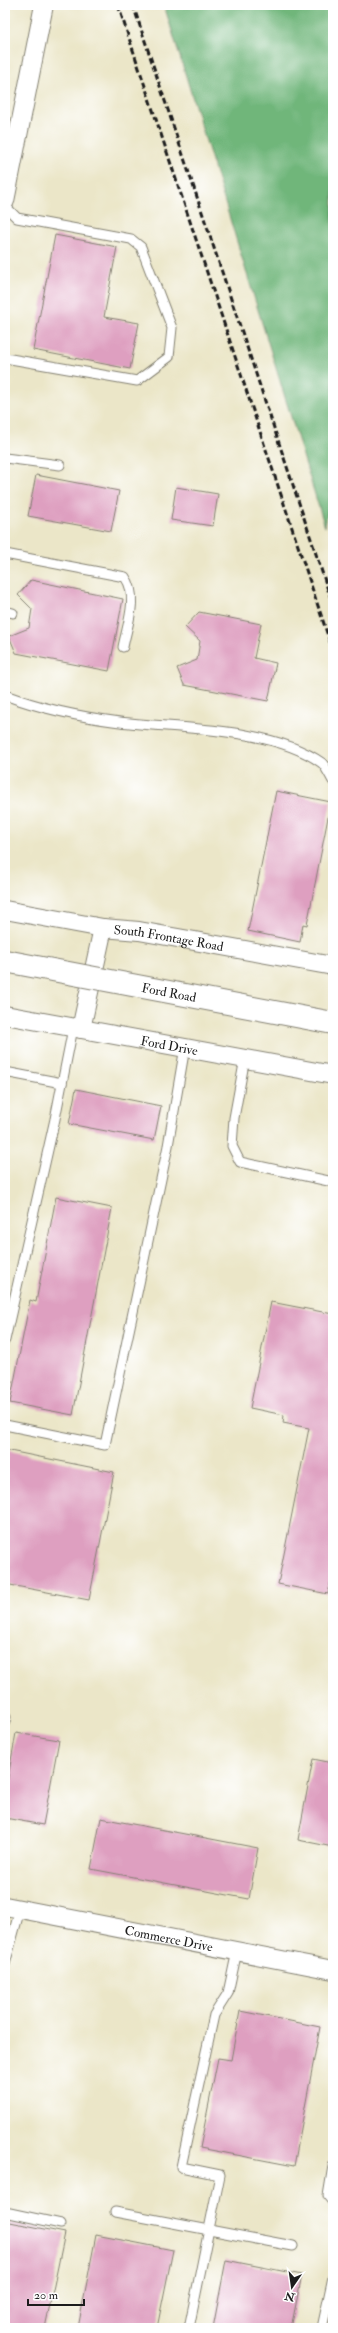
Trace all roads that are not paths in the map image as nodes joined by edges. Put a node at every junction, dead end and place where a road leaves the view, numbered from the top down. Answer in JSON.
{"nodes":[{"id":1,"x":44,"y":5,"type":"edge"},
{"id":2,"x":5,"y":201,"type":"edge"},
{"id":3,"x":5,"y":206,"type":"edge"},
{"id":4,"x":5,"y":358,"type":"edge"},
{"id":5,"x":5,"y":458,"type":"edge"},
{"id":6,"x":60,"y":465,"type":"dead end"},
{"id":7,"x":5,"y":554,"type":"edge"},
{"id":8,"x":123,"y":647,"type":"dead end"},
{"id":9,"x":5,"y":695,"type":"edge"},
{"id":10,"x":333,"y":781,"type":"edge"},
{"id":11,"x":5,"y":910,"type":"edge"},
{"id":12,"x":103,"y":928,"type":"junction"},
{"id":13,"x":5,"y":961,"type":"edge"},
{"id":14,"x":333,"y":966,"type":"edge"},
{"id":15,"x":5,"y":1015,"type":"edge"},
{"id":16,"x":333,"y":1023,"type":"edge"},
{"id":17,"x":77,"y":1028,"type":"junction"},
{"id":18,"x":185,"y":1047,"type":"junction"},
{"id":19,"x":245,"y":1058,"type":"junction"},
{"id":20,"x":5,"y":1072,"type":"edge"},
{"id":21,"x":333,"y":1075,"type":"edge"},
{"id":22,"x":62,"y":1083,"type":"junction"},
{"id":23,"x":333,"y":1182,"type":"edge"},
{"id":24,"x":5,"y":1340,"type":"edge"},
{"id":25,"x":5,"y":1425,"type":"edge"},
{"id":26,"x":12,"y":1908,"type":"edge"},
{"id":27,"x":237,"y":1951,"type":"junction"},
{"id":28,"x":5,"y":1964,"type":"edge"},
{"id":29,"x":333,"y":1970,"type":"edge"},
{"id":30,"x":333,"y":2166,"type":"edge"},
{"id":31,"x":333,"y":2202,"type":"edge"},
{"id":32,"x":5,"y":2212,"type":"edge"},
{"id":33,"x":115,"y":2212,"type":"dead end"},
{"id":34,"x":61,"y":2224,"type":"dead end"},
{"id":35,"x":210,"y":2229,"type":"junction"},
{"id":36,"x":293,"y":2246,"type":"dead end"},
{"id":37,"x":333,"y":2277,"type":"edge"},
{"id":38,"x":189,"y":2328,"type":"edge"},
{"id":39,"x":322,"y":2328,"type":"edge"}],
"edges":[{"from":1,"to":2,"type":"street"},
{"from":3,"to":4,"type":"lane"},
{"from":5,"to":6,"type":"lane"},
{"from":7,"to":8,"type":"lane"},
{"from":9,"to":10,"type":"lane"},
{"from":11,"to":12,"type":"street","name":"South Frontage Road"},
{"from":12,"to":14,"type":"street","name":"South Frontage Road"},
{"from":12,"to":17,"type":"street"},
{"from":13,"to":16,"type":"main road","name":"Ford Road","bridge":true},
{"from":15,"to":17,"type":"street","name":"Ford Drive"},
{"from":17,"to":18,"type":"street","name":"Ford Drive"},
{"from":17,"to":22,"type":"lane"},
{"from":18,"to":19,"type":"street","name":"Ford Drive"},
{"from":18,"to":25,"type":"lane"},
{"from":19,"to":21,"type":"street","name":"Ford Drive"},
{"from":19,"to":23,"type":"lane"},
{"from":20,"to":22,"type":"lane"},
{"from":22,"to":24,"type":"lane"},
{"from":26,"to":27,"type":"street","name":"Commerce Drive"},
{"from":26,"to":28,"type":"lane"},
{"from":27,"to":29,"type":"street","name":"Commerce Drive"},
{"from":27,"to":35,"type":"lane"},
{"from":30,"to":31,"type":"lane"},
{"from":32,"to":34,"type":"lane"},
{"from":33,"to":35,"type":"lane"},
{"from":35,"to":36,"type":"lane"},
{"from":35,"to":38,"type":"lane"},
{"from":37,"to":39,"type":"lane"}]}
